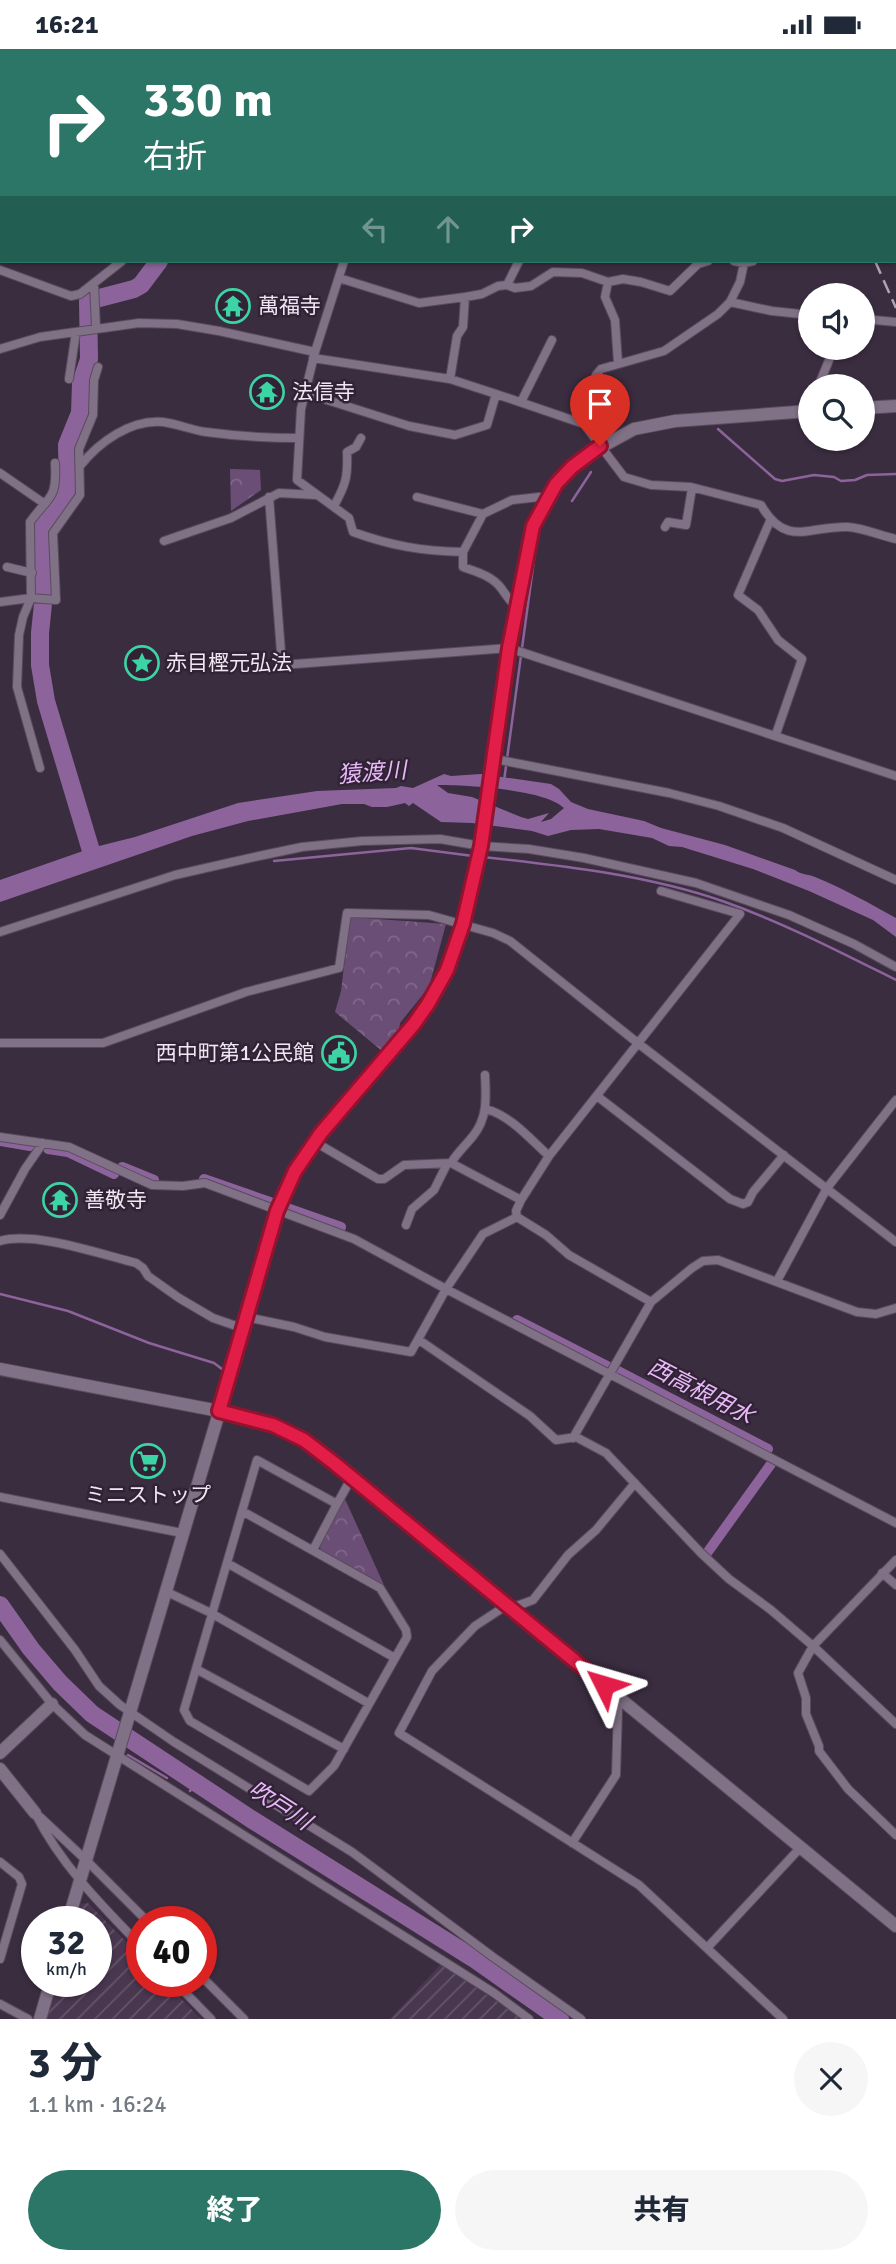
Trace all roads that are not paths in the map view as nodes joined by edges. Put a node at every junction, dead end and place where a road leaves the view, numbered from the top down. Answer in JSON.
{"nodes":[{"id":1,"x":120,"y":263,"type":"edge"},
{"id":2,"x":343,"y":263,"type":"edge"},
{"id":3,"x":518,"y":263,"type":"edge"},
{"id":4,"x":701,"y":263,"type":"edge"},
{"id":5,"x":744,"y":263,"type":"edge"},
{"id":6,"x":0,"y":270,"type":"edge"},
{"id":7,"x":339,"y":278,"type":"junction"},
{"id":8,"x":608,"y":282,"type":"junction"},
{"id":9,"x":507,"y":285,"type":"junction"},
{"id":10,"x":95,"y":288,"type":"junction"},
{"id":11,"x":465,"y":297,"type":"junction"},
{"id":12,"x":730,"y":302,"type":"junction"},
{"id":13,"x":798,"y":313,"type":"edge"},
{"id":14,"x":875,"y":320,"type":"edge"},
{"id":15,"x":896,"y":322,"type":"edge"},
{"id":16,"x":87,"y":330,"type":"junction"},
{"id":17,"x":552,"y":340,"type":"dead end"},
{"id":18,"x":0,"y":349,"type":"edge"},
{"id":19,"x":314,"y":355,"type":"junction"},
{"id":20,"x":618,"y":363,"type":"junction"},
{"id":21,"x":98,"y":367,"type":"dead end"},
{"id":22,"x":69,"y":379,"type":"dead end"},
{"id":23,"x":450,"y":379,"type":"junction"},
{"id":24,"x":305,"y":393,"type":"junction"},
{"id":25,"x":496,"y":394,"type":"junction"},
{"id":26,"x":521,"y":403,"type":"junction"},
{"id":27,"x":896,"y":406,"type":"edge"},
{"id":28,"x":875,"y":407,"type":"edge"},
{"id":29,"x":798,"y":412,"type":"edge"},
{"id":30,"x":584,"y":423,"type":"junction"},
{"id":31,"x":298,"y":438,"type":"junction"},
{"id":32,"x":361,"y":438,"type":"dead end"},
{"id":33,"x":600,"y":446,"type":"junction"},
{"id":34,"x":55,"y":463,"type":"dead end"},
{"id":35,"x":80,"y":466,"type":"junction"},
{"id":36,"x":0,"y":473,"type":"edge"},
{"id":37,"x":692,"y":488,"type":"junction"},
{"id":38,"x":316,"y":495,"type":"junction"},
{"id":39,"x":269,"y":497,"type":"junction"},
{"id":40,"x":417,"y":497,"type":"dead end"},
{"id":41,"x":548,"y":499,"type":"junction"},
{"id":42,"x":45,"y":504,"type":"junction"},
{"id":43,"x":334,"y":506,"type":"junction"},
{"id":44,"x":483,"y":514,"type":"junction"},
{"id":45,"x":770,"y":521,"type":"junction"},
{"id":46,"x":665,"y":527,"type":"dead end"},
{"id":47,"x":896,"y":539,"type":"edge"},
{"id":48,"x":164,"y":541,"type":"dead end"},
{"id":49,"x":463,"y":552,"type":"junction"},
{"id":50,"x":7,"y":567,"type":"dead end"},
{"id":51,"x":32,"y":573,"type":"junction"},
{"id":52,"x":31,"y":598,"type":"junction"},
{"id":53,"x":17,"y":599,"type":"junction"},
{"id":54,"x":0,"y":603,"type":"edge"},
{"id":55,"x":516,"y":607,"type":"junction"},
{"id":56,"x":23,"y":617,"type":"junction"},
{"id":57,"x":512,"y":649,"type":"junction"},
{"id":58,"x":776,"y":734,"type":"junction"},
{"id":59,"x":497,"y":759,"type":"junction"},
{"id":60,"x":40,"y":768,"type":"dead end"},
{"id":61,"x":896,"y":776,"type":"edge"},
{"id":62,"x":481,"y":846,"type":"junction"},
{"id":63,"x":896,"y":880,"type":"edge"},
{"id":64,"x":661,"y":891,"type":"dead end"},
{"id":65,"x":463,"y":924,"type":"junction"},
{"id":66,"x":0,"y":932,"type":"edge"},
{"id":67,"x":896,"y":967,"type":"edge"},
{"id":68,"x":0,"y":1043,"type":"edge"},
{"id":69,"x":639,"y":1044,"type":"junction"},
{"id":70,"x":485,"y":1075,"type":"dead end"},
{"id":71,"x":597,"y":1096,"type":"junction"},
{"id":72,"x":896,"y":1100,"type":"edge"},
{"id":73,"x":486,"y":1109,"type":"junction"},
{"id":74,"x":0,"y":1137,"type":"edge"},
{"id":75,"x":314,"y":1142,"type":"junction"},
{"id":76,"x":43,"y":1143,"type":"junction"},
{"id":77,"x":784,"y":1155,"type":"junction"},
{"id":78,"x":550,"y":1156,"type":"junction"},
{"id":79,"x":449,"y":1163,"type":"junction"},
{"id":80,"x":827,"y":1188,"type":"junction"},
{"id":81,"x":521,"y":1200,"type":"junction"},
{"id":82,"x":277,"y":1211,"type":"junction"},
{"id":83,"x":0,"y":1216,"type":"edge"},
{"id":84,"x":517,"y":1217,"type":"junction"},
{"id":85,"x":406,"y":1225,"type":"dead end"},
{"id":86,"x":0,"y":1241,"type":"edge"},
{"id":87,"x":896,"y":1242,"type":"edge"},
{"id":88,"x":777,"y":1281,"type":"junction"},
{"id":89,"x":446,"y":1289,"type":"junction"},
{"id":90,"x":651,"y":1302,"type":"junction"},
{"id":91,"x":896,"y":1308,"type":"edge"},
{"id":92,"x":244,"y":1322,"type":"junction"},
{"id":93,"x":419,"y":1340,"type":"junction"},
{"id":94,"x":0,"y":1369,"type":"edge"},
{"id":95,"x":609,"y":1373,"type":"junction"},
{"id":96,"x":219,"y":1411,"type":"junction"},
{"id":97,"x":573,"y":1438,"type":"junction"},
{"id":98,"x":352,"y":1477,"type":"junction"},
{"id":99,"x":635,"y":1483,"type":"junction"},
{"id":100,"x":0,"y":1497,"type":"edge"},
{"id":101,"x":337,"y":1504,"type":"junction"},
{"id":102,"x":242,"y":1511,"type":"junction"},
{"id":103,"x":896,"y":1523,"type":"edge"},
{"id":104,"x":182,"y":1533,"type":"junction"},
{"id":105,"x":313,"y":1550,"type":"junction"},
{"id":106,"x":0,"y":1554,"type":"edge"},
{"id":107,"x":896,"y":1560,"type":"edge"},
{"id":108,"x":227,"y":1563,"type":"junction"},
{"id":109,"x":883,"y":1573,"type":"junction"},
{"id":110,"x":896,"y":1585,"type":"edge"},
{"id":111,"x":166,"y":1591,"type":"junction"},
{"id":112,"x":509,"y":1607,"type":"junction"},
{"id":113,"x":211,"y":1613,"type":"junction"},
{"id":114,"x":0,"y":1640,"type":"edge"},
{"id":115,"x":813,"y":1646,"type":"junction"},
{"id":116,"x":395,"y":1658,"type":"junction"},
{"id":117,"x":196,"y":1669,"type":"junction"},
{"id":118,"x":623,"y":1701,"type":"junction"},
{"id":119,"x":368,"y":1703,"type":"junction"},
{"id":120,"x":52,"y":1704,"type":"junction"},
{"id":121,"x":130,"y":1712,"type":"junction"},
{"id":122,"x":896,"y":1724,"type":"edge"},
{"id":123,"x":344,"y":1749,"type":"junction"},
{"id":124,"x":0,"y":1753,"type":"edge"},
{"id":125,"x":117,"y":1758,"type":"junction"},
{"id":126,"x":0,"y":1769,"type":"edge"},
{"id":127,"x":35,"y":1813,"type":"junction"},
{"id":128,"x":896,"y":1835,"type":"edge"},
{"id":129,"x":572,"y":1843,"type":"junction"},
{"id":130,"x":801,"y":1847,"type":"junction"},
{"id":131,"x":87,"y":1861,"type":"junction"},
{"id":132,"x":0,"y":1862,"type":"edge"},
{"id":133,"x":80,"y":1882,"type":"junction"},
{"id":134,"x":73,"y":1906,"type":"edge"},
{"id":135,"x":132,"y":1906,"type":"edge"},
{"id":136,"x":896,"y":1926,"type":"edge"},
{"id":137,"x":4,"y":1930,"type":"edge"},
{"id":138,"x":126,"y":1930,"type":"edge"},
{"id":139,"x":707,"y":1948,"type":"junction"},
{"id":140,"x":0,"y":1959,"type":"edge"},
{"id":141,"x":217,"y":1992,"type":"edge"},
{"id":142,"x":46,"y":1997,"type":"edge"},
{"id":143,"x":190,"y":1997,"type":"edge"},
{"id":144,"x":0,"y":2004,"type":"edge"},
{"id":145,"x":28,"y":2019,"type":"edge"},
{"id":146,"x":40,"y":2019,"type":"edge"},
{"id":147,"x":211,"y":2019,"type":"edge"},
{"id":148,"x":244,"y":2019,"type":"edge"},
{"id":149,"x":529,"y":2019,"type":"edge"},
{"id":150,"x":581,"y":2019,"type":"edge"},
{"id":151,"x":783,"y":2019,"type":"edge"}],
"edges":[{"from":1,"to":10,"type":"street"},
{"from":2,"to":7,"type":"street"},
{"from":3,"to":9,"type":"street"},
{"from":4,"to":8,"type":"street"},
{"from":5,"to":12,"type":"street"},
{"from":6,"to":10,"type":"street"},
{"from":7,"to":11,"type":"street"},
{"from":7,"to":19,"type":"street"},
{"from":8,"to":9,"type":"street"},
{"from":8,"to":20,"type":"street"},
{"from":9,"to":11,"type":"street"},
{"from":10,"to":16,"type":"street"},
{"from":11,"to":23,"type":"street"},
{"from":12,"to":13,"type":"street"},
{"from":12,"to":20,"type":"street"},
{"from":14,"to":15,"type":"street"},
{"from":16,"to":18,"type":"street"},
{"from":16,"to":19,"type":"street"},
{"from":16,"to":22,"type":"street"},
{"from":17,"to":26,"type":"street"},
{"from":19,"to":23,"type":"street"},
{"from":19,"to":24,"type":"street"},
{"from":20,"to":30,"type":"street"},
{"from":21,"to":35,"type":"street"},
{"from":23,"to":25,"type":"street"},
{"from":24,"to":25,"type":"street"},
{"from":24,"to":31,"type":"street"},
{"from":25,"to":26,"type":"street"},
{"from":26,"to":30,"type":"street"},
{"from":27,"to":28,"type":"street"},
{"from":29,"to":33,"type":"street"},
{"from":30,"to":33,"type":"street"},
{"from":31,"to":35,"type":"street"},
{"from":31,"to":38,"type":"street"},
{"from":32,"to":43,"type":"street"},
{"from":33,"to":37,"type":"street"},
{"from":33,"to":41,"type":"street"},
{"from":34,"to":42,"type":"street"},
{"from":35,"to":52,"type":"street"},
{"from":36,"to":42,"type":"street"},
{"from":37,"to":45,"type":"street"},
{"from":37,"to":46,"type":"street"},
{"from":38,"to":39,"type":"street"},
{"from":38,"to":43,"type":"street"},
{"from":39,"to":48,"type":"street"},
{"from":39,"to":57,"type":"street"},
{"from":40,"to":44,"type":"street"},
{"from":41,"to":44,"type":"street"},
{"from":41,"to":55,"type":"street"},
{"from":42,"to":51,"type":"street"},
{"from":43,"to":49,"type":"street"},
{"from":44,"to":49,"type":"street"},
{"from":45,"to":47,"type":"street"},
{"from":45,"to":58,"type":"street"},
{"from":49,"to":55,"type":"street"},
{"from":50,"to":51,"type":"street"},
{"from":51,"to":52,"type":"street"},
{"from":52,"to":53,"type":"street"},
{"from":52,"to":56,"type":"street"},
{"from":53,"to":54,"type":"street"},
{"from":53,"to":56,"type":"street"},
{"from":55,"to":57,"type":"street"},
{"from":56,"to":60,"type":"street"},
{"from":57,"to":58,"type":"street"},
{"from":57,"to":59,"type":"street"},
{"from":58,"to":61,"type":"street"},
{"from":59,"to":62,"type":"street"},
{"from":59,"to":63,"type":"street"},
{"from":62,"to":65,"type":"street"},
{"from":62,"to":66,"type":"street"},
{"from":62,"to":67,"type":"street"},
{"from":64,"to":69,"type":"street"},
{"from":65,"to":68,"type":"street"},
{"from":65,"to":69,"type":"street"},
{"from":65,"to":75,"type":"street"},
{"from":69,"to":71,"type":"street"},
{"from":69,"to":77,"type":"street"},
{"from":70,"to":73,"type":"street"},
{"from":71,"to":77,"type":"street"},
{"from":71,"to":78,"type":"street"},
{"from":72,"to":80,"type":"street"},
{"from":73,"to":78,"type":"street"},
{"from":73,"to":79,"type":"street"},
{"from":74,"to":76,"type":"street"},
{"from":75,"to":79,"type":"street"},
{"from":75,"to":82,"type":"street"},
{"from":76,"to":82,"type":"street"},
{"from":76,"to":83,"type":"street"},
{"from":77,"to":80,"type":"street"},
{"from":78,"to":81,"type":"street"},
{"from":79,"to":81,"type":"street"},
{"from":79,"to":85,"type":"street"},
{"from":80,"to":87,"type":"street"},
{"from":80,"to":88,"type":"street"},
{"from":81,"to":84,"type":"street"},
{"from":82,"to":89,"type":"street"},
{"from":82,"to":92,"type":"street"},
{"from":84,"to":89,"type":"street"},
{"from":84,"to":90,"type":"street"},
{"from":86,"to":92,"type":"street"},
{"from":88,"to":90,"type":"street"},
{"from":88,"to":91,"type":"street"},
{"from":89,"to":93,"type":"street"},
{"from":89,"to":95,"type":"street"},
{"from":90,"to":95,"type":"street"},
{"from":92,"to":93,"type":"street"},
{"from":92,"to":96,"type":"street"},
{"from":93,"to":97,"type":"street"},
{"from":94,"to":96,"type":"street"},
{"from":95,"to":97,"type":"street"},
{"from":95,"to":103,"type":"street"},
{"from":96,"to":98,"type":"street"},
{"from":96,"to":104,"type":"street"},
{"from":97,"to":99,"type":"street"},
{"from":98,"to":101,"type":"street"},
{"from":98,"to":112,"type":"street"},
{"from":99,"to":112,"type":"street"},
{"from":99,"to":115,"type":"street"},
{"from":100,"to":104,"type":"street"},
{"from":101,"to":102,"type":"street"},
{"from":101,"to":105,"type":"street"},
{"from":102,"to":105,"type":"street"},
{"from":102,"to":108,"type":"street"},
{"from":104,"to":111,"type":"street"},
{"from":105,"to":116,"type":"street"},
{"from":106,"to":121,"type":"street"},
{"from":107,"to":109,"type":"street"},
{"from":108,"to":113,"type":"street"},
{"from":108,"to":116,"type":"street"},
{"from":109,"to":110,"type":"street"},
{"from":109,"to":115,"type":"street"},
{"from":111,"to":113,"type":"street"},
{"from":111,"to":121,"type":"street"},
{"from":112,"to":118,"type":"street"},
{"from":112,"to":129,"type":"street"},
{"from":113,"to":117,"type":"street"},
{"from":113,"to":119,"type":"street"},
{"from":114,"to":120,"type":"street"},
{"from":115,"to":122,"type":"street"},
{"from":115,"to":128,"type":"street"},
{"from":116,"to":119,"type":"street"},
{"from":117,"to":123,"type":"street"},
{"from":117,"to":123,"type":"street"},
{"from":118,"to":129,"type":"street"},
{"from":118,"to":130,"type":"street"},
{"from":119,"to":123,"type":"street"},
{"from":120,"to":124,"type":"street"},
{"from":120,"to":125,"type":"street"},
{"from":121,"to":125,"type":"street"},
{"from":121,"to":150,"type":"street"},
{"from":125,"to":131,"type":"street"},
{"from":125,"to":149,"type":"street"},
{"from":126,"to":127,"type":"street"},
{"from":127,"to":131,"type":"street"},
{"from":127,"to":133,"type":"street"},
{"from":129,"to":139,"type":"street"},
{"from":130,"to":136,"type":"street"},
{"from":130,"to":139,"type":"street"},
{"from":131,"to":133,"type":"street"},
{"from":131,"to":135,"type":"street"},
{"from":132,"to":137,"type":"street"},
{"from":133,"to":134,"type":"street"},
{"from":133,"to":138,"type":"street"},
{"from":137,"to":140,"type":"street"},
{"from":139,"to":151,"type":"street"},
{"from":141,"to":148,"type":"street"},
{"from":142,"to":146,"type":"street"},
{"from":143,"to":147,"type":"street"},
{"from":144,"to":145,"type":"street"}]}
